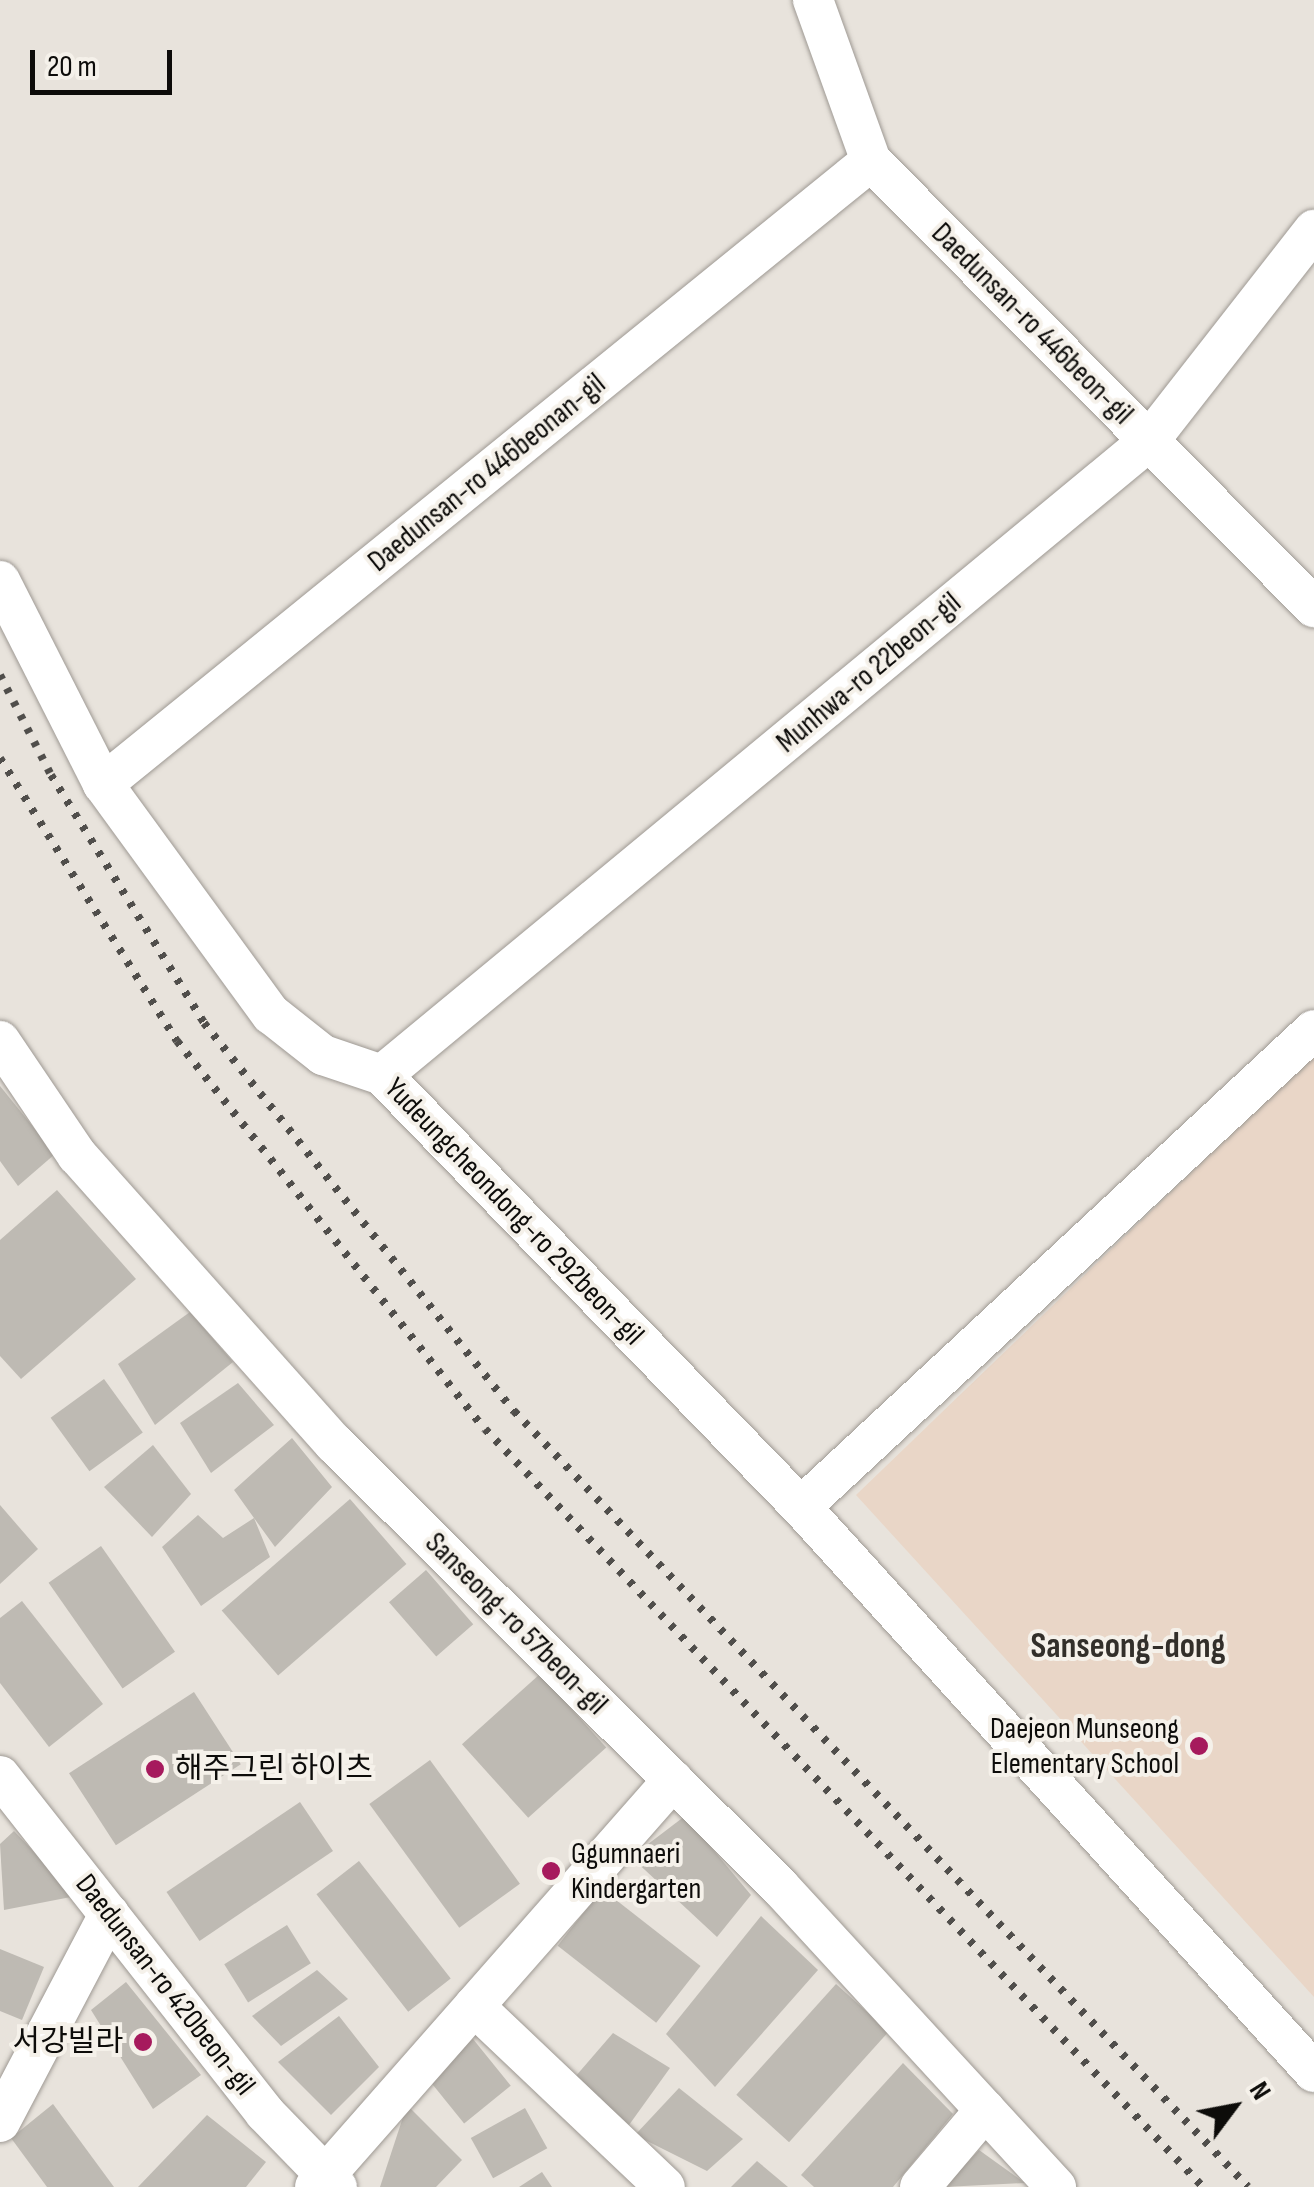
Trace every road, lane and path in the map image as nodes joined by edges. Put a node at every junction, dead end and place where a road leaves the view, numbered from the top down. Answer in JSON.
{"nodes":[{"id":1,"x":813,"y":0,"type":"edge"},
{"id":2,"x":871,"y":162,"type":"junction"},
{"id":3,"x":1314,"y":230,"type":"edge"},
{"id":4,"x":1149,"y":441,"type":"junction"},
{"id":5,"x":0,"y":582,"type":"edge"},
{"id":6,"x":1314,"y":608,"type":"edge"},
{"id":7,"x":103,"y":784,"type":"junction"},
{"id":8,"x":1314,"y":1030,"type":"edge"},
{"id":9,"x":0,"y":1041,"type":"edge"},
{"id":10,"x":382,"y":1075,"type":"junction"},
{"id":11,"x":801,"y":1507,"type":"junction"},
{"id":12,"x":0,"y":1776,"type":"edge"},
{"id":13,"x":673,"y":1780,"type":"junction"},
{"id":14,"x":109,"y":1914,"type":"junction"},
{"id":15,"x":474,"y":2006,"type":"junction"},
{"id":16,"x":1314,"y":2072,"type":"edge"},
{"id":17,"x":985,"y":2110,"type":"junction"},
{"id":18,"x":0,"y":2122,"type":"edge"},
{"id":19,"x":326,"y":2183,"type":"edge"},
{"id":20,"x":664,"y":2187,"type":"edge"},
{"id":21,"x":920,"y":2187,"type":"edge"},
{"id":22,"x":1056,"y":2187,"type":"edge"}],
"edges":[{"from":1,"to":2,"type":"street","name":"Daedunsan-ro 446beon-gil"},
{"from":2,"to":4,"type":"street","name":"Daedunsan-ro 446beon-gil"},
{"from":2,"to":7,"type":"street","name":"Daedunsan-ro 446beonan-gil"},
{"from":3,"to":4,"type":"street","name":"Munhwa-ro 22beon-gil"},
{"from":4,"to":6,"type":"street","name":"Daedunsan-ro 446beon-gil"},
{"from":4,"to":10,"type":"street","name":"Munhwa-ro 22beon-gil"},
{"from":5,"to":7,"type":"street","name":"Yudeungcheondong-ro 292beon-gil"},
{"from":7,"to":10,"type":"street","name":"Yudeungcheondong-ro 292beon-gil"},
{"from":8,"to":11,"type":"street"},
{"from":9,"to":13,"type":"street","name":"Sanseong-ro 57beon-gil"},
{"from":10,"to":11,"type":"street","name":"Yudeungcheondong-ro 292beon-gil"},
{"from":11,"to":16,"type":"street","name":"Yudeungcheondong-ro 292beon-gil"},
{"from":12,"to":14,"type":"street","name":"Daedunsan-ro 420beon-gil"},
{"from":13,"to":15,"type":"street"},
{"from":13,"to":17,"type":"street","name":"Sanseong-ro 57beon-gil"},
{"from":14,"to":18,"type":"street"},
{"from":14,"to":19,"type":"street","name":"Daedunsan-ro 420beon-gil"},
{"from":15,"to":19,"type":"street"},
{"from":15,"to":20,"type":"street"},
{"from":17,"to":21,"type":"street"},
{"from":17,"to":22,"type":"street","name":"Sanseong-ro 57beon-gil"}]}
